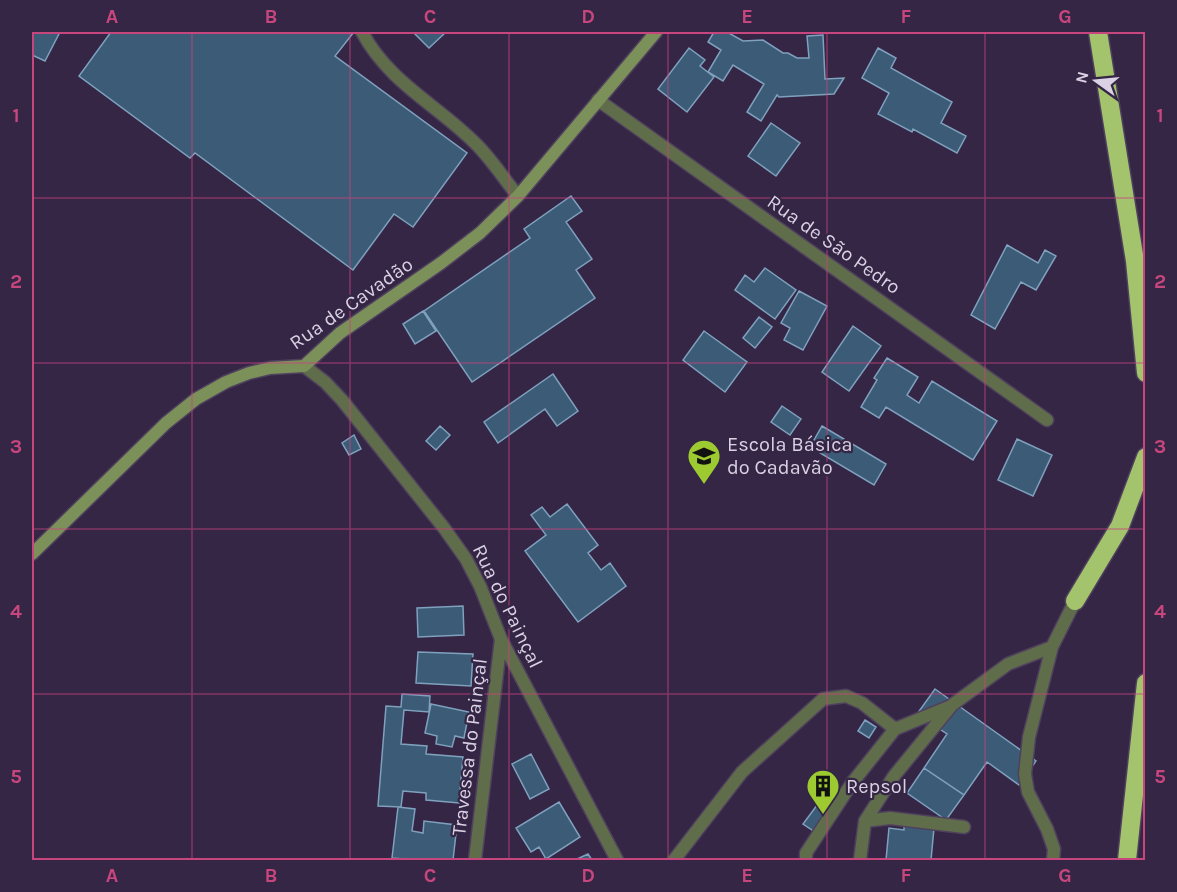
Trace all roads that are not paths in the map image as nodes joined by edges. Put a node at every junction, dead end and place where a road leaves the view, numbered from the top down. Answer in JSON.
{"nodes":[{"id":1,"x":362,"y":32,"type":"edge"},
{"id":2,"x":656,"y":32,"type":"edge"},
{"id":3,"x":1098,"y":32,"type":"edge"},
{"id":4,"x":598,"y":100,"type":"junction"},
{"id":5,"x":518,"y":195,"type":"junction"},
{"id":6,"x":304,"y":366,"type":"junction"},
{"id":7,"x":1146,"y":373,"type":"edge"},
{"id":8,"x":1047,"y":420,"type":"dead end"},
{"id":9,"x":1146,"y":457,"type":"edge"},
{"id":10,"x":32,"y":554,"type":"edge"},
{"id":11,"x":1076,"y":601,"type":"joint"},
{"id":12,"x":501,"y":639,"type":"junction"},
{"id":13,"x":1052,"y":647,"type":"junction"},
{"id":14,"x":1146,"y":683,"type":"edge"},
{"id":15,"x":952,"y":705,"type":"junction"},
{"id":16,"x":895,"y":729,"type":"junction"},
{"id":17,"x":865,"y":821,"type":"junction"},
{"id":18,"x":964,"y":827,"type":"dead end"},
{"id":19,"x":477,"y":857,"type":"edge"},
{"id":20,"x":617,"y":861,"type":"edge"},
{"id":21,"x":674,"y":861,"type":"edge"},
{"id":22,"x":806,"y":861,"type":"edge"},
{"id":23,"x":860,"y":861,"type":"edge"},
{"id":24,"x":1053,"y":861,"type":"edge"},
{"id":25,"x":1127,"y":861,"type":"edge"}],
"edges":[{"from":1,"to":5,"type":"street"},
{"from":2,"to":4,"type":"street","name":"Rua de Cavadão"},
{"from":3,"to":7,"type":"highway"},
{"from":4,"to":5,"type":"street","name":"Rua de Cavadão"},
{"from":4,"to":8,"type":"street","name":"Rua de São Pedro"},
{"from":5,"to":6,"type":"street","name":"Rua de Cavadão"},
{"from":6,"to":10,"type":"street","name":"Rua de Cavadão"},
{"from":6,"to":12,"type":"street","name":"Rua do Painçal"},
{"from":9,"to":11,"type":"highway"},
{"from":11,"to":13,"type":"street"},
{"from":12,"to":19,"type":"street","name":"Travessa do Painçal"},
{"from":12,"to":20,"type":"street","name":"Rua do Painçal"},
{"from":13,"to":15,"type":"street"},
{"from":13,"to":24,"type":"street"},
{"from":14,"to":25,"type":"highway"},
{"from":15,"to":16,"type":"street"},
{"from":15,"to":17,"type":"street"},
{"from":16,"to":21,"type":"street"},
{"from":16,"to":22,"type":"street"},
{"from":17,"to":18,"type":"street"},
{"from":17,"to":23,"type":"street"}]}
